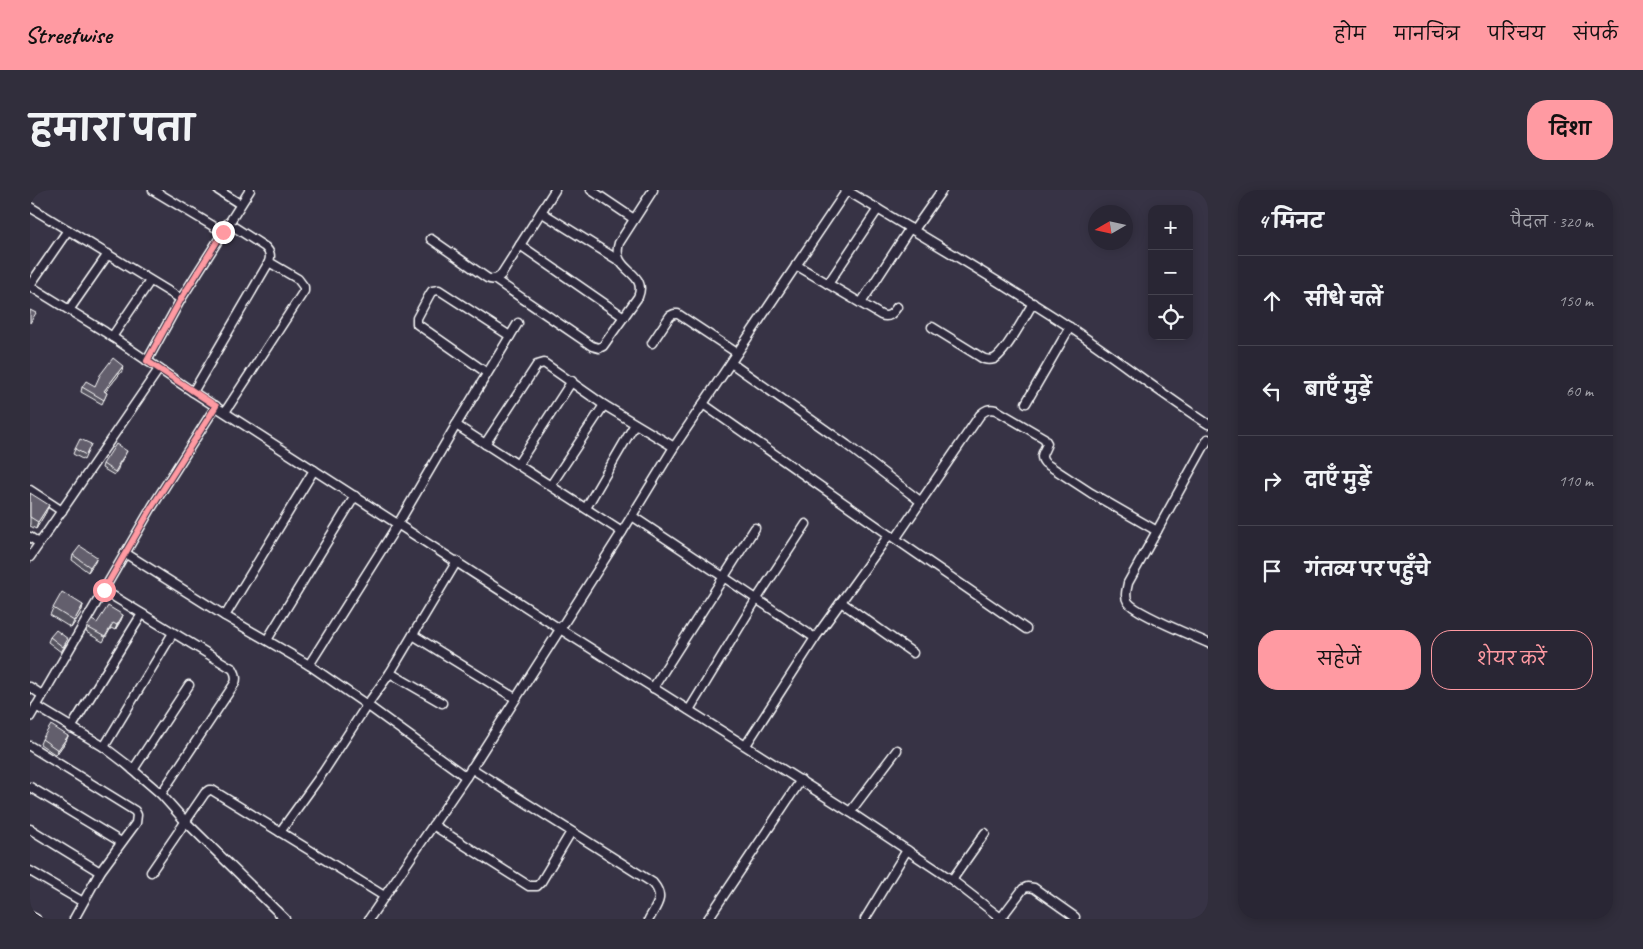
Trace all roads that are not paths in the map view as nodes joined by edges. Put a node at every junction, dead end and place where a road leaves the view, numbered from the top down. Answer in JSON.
{"nodes":[{"id":1,"x":153,"y":190,"type":"edge"},
{"id":2,"x":218,"y":190,"type":"edge"},
{"id":3,"x":250,"y":190,"type":"edge"},
{"id":4,"x":555,"y":190,"type":"edge"},
{"id":5,"x":591,"y":190,"type":"edge"},
{"id":6,"x":653,"y":190,"type":"edge"},
{"id":7,"x":846,"y":190,"type":"edge"},
{"id":8,"x":942,"y":190,"type":"edge"},
{"id":9,"x":240,"y":204,"type":"junction"},
{"id":10,"x":30,"y":207,"type":"edge"},
{"id":11,"x":878,"y":209,"type":"junction"},
{"id":12,"x":541,"y":212,"type":"junction"},
{"id":13,"x":634,"y":219,"type":"junction"},
{"id":14,"x":228,"y":223,"type":"junction"},
{"id":15,"x":912,"y":229,"type":"junction"},
{"id":16,"x":68,"y":230,"type":"junction"},
{"id":17,"x":223,"y":232,"type":"junction"},
{"id":18,"x":431,"y":239,"type":"dead end"},
{"id":19,"x":520,"y":245,"type":"junction"},
{"id":20,"x":108,"y":254,"type":"junction"},
{"id":21,"x":618,"y":260,"type":"junction"},
{"id":22,"x":269,"y":262,"type":"junction"},
{"id":23,"x":796,"y":265,"type":"junction"},
{"id":24,"x":494,"y":279,"type":"junction"},
{"id":25,"x":150,"y":281,"type":"junction"},
{"id":26,"x":828,"y":284,"type":"junction"},
{"id":27,"x":30,"y":286,"type":"edge"},
{"id":28,"x":181,"y":299,"type":"junction"},
{"id":29,"x":861,"y":303,"type":"junction"},
{"id":30,"x":1033,"y":304,"type":"junction"},
{"id":31,"x":897,"y":307,"type":"dead end"},
{"id":32,"x":69,"y":310,"type":"junction"},
{"id":33,"x":624,"y":317,"type":"junction"},
{"id":34,"x":518,"y":323,"type":"dead end"},
{"id":35,"x":932,"y":327,"type":"dead end"},
{"id":36,"x":1070,"y":327,"type":"junction"},
{"id":37,"x":510,"y":336,"type":"junction"},
{"id":38,"x":112,"y":337,"type":"junction"},
{"id":39,"x":652,"y":343,"type":"dead end"},
{"id":40,"x":737,"y":353,"type":"junction"},
{"id":41,"x":147,"y":361,"type":"junction"},
{"id":42,"x":731,"y":363,"type":"junction"},
{"id":43,"x":159,"y":369,"type":"junction"},
{"id":44,"x":487,"y":373,"type":"junction"},
{"id":45,"x":572,"y":381,"type":"junction"},
{"id":46,"x":193,"y":392,"type":"junction"},
{"id":47,"x":1026,"y":403,"type":"dead end"},
{"id":48,"x":703,"y":404,"type":"junction"},
{"id":49,"x":604,"y":405,"type":"junction"},
{"id":50,"x":216,"y":406,"type":"junction"},
{"id":51,"x":225,"y":412,"type":"junction"},
{"id":52,"x":635,"y":424,"type":"junction"},
{"id":53,"x":1208,"y":424,"type":"edge"},
{"id":54,"x":456,"y":425,"type":"junction"},
{"id":55,"x":1208,"y":439,"type":"edge"},
{"id":56,"x":485,"y":444,"type":"junction"},
{"id":57,"x":674,"y":447,"type":"junction"},
{"id":58,"x":518,"y":464,"type":"junction"},
{"id":59,"x":314,"y":470,"type":"junction"},
{"id":60,"x":551,"y":485,"type":"junction"},
{"id":61,"x":30,"y":490,"type":"edge"},
{"id":62,"x":355,"y":496,"type":"junction"},
{"id":63,"x":920,"y":501,"type":"junction"},
{"id":64,"x":586,"y":508,"type":"junction"},
{"id":65,"x":62,"y":510,"type":"junction"},
{"id":66,"x":632,"y":516,"type":"junction"},
{"id":67,"x":398,"y":524,"type":"junction"},
{"id":68,"x":806,"y":524,"type":"dead end"},
{"id":69,"x":755,"y":528,"type":"dead end"},
{"id":70,"x":1157,"y":530,"type":"junction"},
{"id":71,"x":622,"y":532,"type":"junction"},
{"id":72,"x":892,"y":536,"type":"junction"},
{"id":73,"x":30,"y":537,"type":"edge"},
{"id":74,"x":39,"y":543,"type":"junction"},
{"id":75,"x":125,"y":553,"type":"junction"},
{"id":76,"x":30,"y":557,"type":"edge"},
{"id":77,"x":457,"y":561,"type":"junction"},
{"id":78,"x":723,"y":576,"type":"junction"},
{"id":79,"x":104,"y":590,"type":"junction"},
{"id":80,"x":756,"y":600,"type":"junction"},
{"id":81,"x":841,"y":602,"type":"junction"},
{"id":82,"x":142,"y":614,"type":"junction"},
{"id":83,"x":225,"y":616,"type":"junction"},
{"id":84,"x":560,"y":629,"type":"junction"},
{"id":85,"x":1026,"y":629,"type":"dead end"},
{"id":86,"x":173,"y":633,"type":"junction"},
{"id":87,"x":413,"y":636,"type":"junction"},
{"id":88,"x":815,"y":638,"type":"junction"},
{"id":89,"x":267,"y":640,"type":"junction"},
{"id":90,"x":1208,"y":644,"type":"edge"},
{"id":91,"x":913,"y":653,"type":"dead end"},
{"id":92,"x":309,"y":666,"type":"junction"},
{"id":93,"x":390,"y":673,"type":"junction"},
{"id":94,"x":189,"y":685,"type":"dead end"},
{"id":95,"x":30,"y":687,"type":"edge"},
{"id":96,"x":653,"y":688,"type":"junction"},
{"id":97,"x":42,"y":695,"type":"junction"},
{"id":98,"x":515,"y":698,"type":"junction"},
{"id":99,"x":442,"y":703,"type":"dead end"},
{"id":100,"x":367,"y":705,"type":"junction"},
{"id":101,"x":36,"y":706,"type":"junction"},
{"id":102,"x":689,"y":710,"type":"junction"},
{"id":103,"x":30,"y":717,"type":"edge"},
{"id":104,"x":71,"y":728,"type":"junction"},
{"id":105,"x":746,"y":745,"type":"junction"},
{"id":106,"x":30,"y":746,"type":"edge"},
{"id":107,"x":104,"y":747,"type":"junction"},
{"id":108,"x":897,"y":750,"type":"dead end"},
{"id":109,"x":472,"y":768,"type":"junction"},
{"id":110,"x":133,"y":770,"type":"junction"},
{"id":111,"x":466,"y":777,"type":"junction"},
{"id":112,"x":801,"y":780,"type":"junction"},
{"id":113,"x":30,"y":787,"type":"edge"},
{"id":114,"x":161,"y":794,"type":"junction"},
{"id":115,"x":850,"y":812,"type":"junction"},
{"id":116,"x":185,"y":821,"type":"junction"},
{"id":117,"x":434,"y":825,"type":"junction"},
{"id":118,"x":30,"y":829,"type":"edge"},
{"id":119,"x":280,"y":832,"type":"junction"},
{"id":120,"x":571,"y":832,"type":"junction"},
{"id":121,"x":985,"y":833,"type":"dead end"},
{"id":122,"x":121,"y":842,"type":"junction"},
{"id":123,"x":907,"y":850,"type":"junction"},
{"id":124,"x":30,"y":872,"type":"edge"},
{"id":125,"x":100,"y":872,"type":"junction"},
{"id":126,"x":151,"y":872,"type":"dead end"},
{"id":127,"x":952,"y":880,"type":"junction"},
{"id":128,"x":384,"y":896,"type":"junction"},
{"id":129,"x":83,"y":902,"type":"junction"},
{"id":130,"x":30,"y":916,"type":"edge"},
{"id":131,"x":1076,"y":917,"type":"dead end"},
{"id":132,"x":36,"y":919,"type":"edge"},
{"id":133,"x":74,"y":919,"type":"edge"},
{"id":134,"x":285,"y":919,"type":"edge"},
{"id":135,"x":369,"y":919,"type":"edge"},
{"id":136,"x":649,"y":919,"type":"edge"},
{"id":137,"x":708,"y":919,"type":"edge"},
{"id":138,"x":865,"y":919,"type":"edge"},
{"id":139,"x":1001,"y":919,"type":"edge"}],
"edges":[{"from":1,"to":17,"type":"street"},
{"from":2,"to":9,"type":"street"},
{"from":3,"to":9,"type":"street"},
{"from":4,"to":12,"type":"street"},
{"from":5,"to":13,"type":"street"},
{"from":6,"to":13,"type":"street"},
{"from":7,"to":11,"type":"street"},
{"from":7,"to":23,"type":"street"},
{"from":8,"to":15,"type":"street"},
{"from":9,"to":14,"type":"street"},
{"from":10,"to":16,"type":"street"},
{"from":11,"to":15,"type":"street"},
{"from":11,"to":26,"type":"street"},
{"from":12,"to":19,"type":"street"},
{"from":12,"to":21,"type":"street"},
{"from":13,"to":21,"type":"street"},
{"from":14,"to":17,"type":"street"},
{"from":14,"to":22,"type":"street"},
{"from":15,"to":29,"type":"street"},
{"from":15,"to":30,"type":"street"},
{"from":16,"to":20,"type":"street"},
{"from":16,"to":27,"type":"street"},
{"from":17,"to":28,"type":"street"},
{"from":18,"to":24,"type":"street"},
{"from":19,"to":24,"type":"street"},
{"from":19,"to":33,"type":"street"},
{"from":20,"to":25,"type":"street"},
{"from":20,"to":32,"type":"street"},
{"from":21,"to":33,"type":"street"},
{"from":22,"to":46,"type":"street"},
{"from":22,"to":51,"type":"street"},
{"from":23,"to":26,"type":"street"},
{"from":23,"to":40,"type":"street"},
{"from":24,"to":33,"type":"street"},
{"from":25,"to":28,"type":"street"},
{"from":25,"to":38,"type":"street"},
{"from":26,"to":29,"type":"street"},
{"from":27,"to":32,"type":"street"},
{"from":28,"to":41,"type":"street"},
{"from":29,"to":31,"type":"street"},
{"from":30,"to":35,"type":"street"},
{"from":30,"to":36,"type":"street"},
{"from":32,"to":38,"type":"street"},
{"from":34,"to":37,"type":"street"},
{"from":36,"to":47,"type":"street"},
{"from":36,"to":53,"type":"street"},
{"from":37,"to":44,"type":"street"},
{"from":37,"to":44,"type":"street"},
{"from":38,"to":41,"type":"street"},
{"from":39,"to":40,"type":"street"},
{"from":40,"to":42,"type":"street"},
{"from":41,"to":43,"type":"street"},
{"from":42,"to":48,"type":"street"},
{"from":42,"to":63,"type":"street"},
{"from":43,"to":46,"type":"street"},
{"from":43,"to":65,"type":"street"},
{"from":44,"to":54,"type":"street"},
{"from":45,"to":49,"type":"street"},
{"from":45,"to":56,"type":"street"},
{"from":45,"to":58,"type":"street"},
{"from":46,"to":50,"type":"street"},
{"from":48,"to":57,"type":"street"},
{"from":48,"to":72,"type":"street"},
{"from":49,"to":52,"type":"street"},
{"from":49,"to":60,"type":"street"},
{"from":50,"to":51,"type":"street"},
{"from":50,"to":75,"type":"street"},
{"from":51,"to":59,"type":"street"},
{"from":52,"to":57,"type":"street"},
{"from":52,"to":64,"type":"street"},
{"from":54,"to":56,"type":"street"},
{"from":54,"to":67,"type":"street"},
{"from":55,"to":70,"type":"street"},
{"from":56,"to":58,"type":"street"},
{"from":57,"to":66,"type":"street"},
{"from":58,"to":60,"type":"street"},
{"from":59,"to":62,"type":"street"},
{"from":59,"to":83,"type":"street"},
{"from":60,"to":64,"type":"street"},
{"from":61,"to":65,"type":"street"},
{"from":62,"to":67,"type":"street"},
{"from":62,"to":89,"type":"street"},
{"from":63,"to":70,"type":"street"},
{"from":63,"to":72,"type":"street"},
{"from":64,"to":71,"type":"street"},
{"from":65,"to":74,"type":"street"},
{"from":66,"to":71,"type":"street"},
{"from":66,"to":78,"type":"street"},
{"from":67,"to":77,"type":"street"},
{"from":67,"to":92,"type":"street"},
{"from":68,"to":80,"type":"street"},
{"from":69,"to":78,"type":"street"},
{"from":70,"to":90,"type":"street"},
{"from":71,"to":84,"type":"street"},
{"from":72,"to":81,"type":"street"},
{"from":72,"to":85,"type":"street"},
{"from":73,"to":74,"type":"street"},
{"from":74,"to":76,"type":"street"},
{"from":75,"to":79,"type":"street"},
{"from":75,"to":83,"type":"street"},
{"from":77,"to":84,"type":"street"},
{"from":77,"to":87,"type":"street"},
{"from":78,"to":80,"type":"street"},
{"from":78,"to":96,"type":"street"},
{"from":79,"to":82,"type":"street"},
{"from":79,"to":97,"type":"street"},
{"from":80,"to":88,"type":"street"},
{"from":80,"to":102,"type":"street"},
{"from":81,"to":88,"type":"street"},
{"from":81,"to":91,"type":"street"},
{"from":82,"to":86,"type":"street"},
{"from":82,"to":104,"type":"street"},
{"from":83,"to":89,"type":"street"},
{"from":84,"to":96,"type":"street"},
{"from":84,"to":98,"type":"street"},
{"from":86,"to":107,"type":"street"},
{"from":86,"to":114,"type":"street"},
{"from":87,"to":93,"type":"street"},
{"from":87,"to":98,"type":"street"},
{"from":88,"to":105,"type":"street"},
{"from":89,"to":92,"type":"street"},
{"from":92,"to":100,"type":"street"},
{"from":93,"to":99,"type":"street"},
{"from":93,"to":100,"type":"street"},
{"from":94,"to":110,"type":"street"},
{"from":95,"to":97,"type":"street"},
{"from":96,"to":102,"type":"street"},
{"from":97,"to":101,"type":"street"},
{"from":98,"to":109,"type":"street"},
{"from":100,"to":111,"type":"street"},
{"from":100,"to":119,"type":"street"},
{"from":101,"to":103,"type":"street"},
{"from":101,"to":104,"type":"street"},
{"from":102,"to":105,"type":"street"},
{"from":104,"to":107,"type":"street"},
{"from":105,"to":112,"type":"street"},
{"from":106,"to":122,"type":"street"},
{"from":107,"to":110,"type":"street"},
{"from":108,"to":115,"type":"street"},
{"from":109,"to":111,"type":"street"},
{"from":109,"to":120,"type":"street"},
{"from":110,"to":114,"type":"street"},
{"from":111,"to":117,"type":"street"},
{"from":112,"to":115,"type":"street"},
{"from":112,"to":137,"type":"street"},
{"from":113,"to":122,"type":"street"},
{"from":114,"to":116,"type":"street"},
{"from":115,"to":123,"type":"street"},
{"from":116,"to":119,"type":"street"},
{"from":116,"to":126,"type":"street"},
{"from":116,"to":134,"type":"street"},
{"from":117,"to":120,"type":"street"},
{"from":117,"to":128,"type":"street"},
{"from":118,"to":125,"type":"street"},
{"from":119,"to":128,"type":"street"},
{"from":120,"to":136,"type":"street"},
{"from":121,"to":127,"type":"street"},
{"from":122,"to":125,"type":"street"},
{"from":123,"to":127,"type":"street"},
{"from":123,"to":138,"type":"street"},
{"from":124,"to":129,"type":"street"},
{"from":125,"to":129,"type":"street"},
{"from":127,"to":139,"type":"street"},
{"from":128,"to":135,"type":"street"},
{"from":129,"to":133,"type":"street"},
{"from":130,"to":132,"type":"street"},
{"from":131,"to":139,"type":"street"}]}
